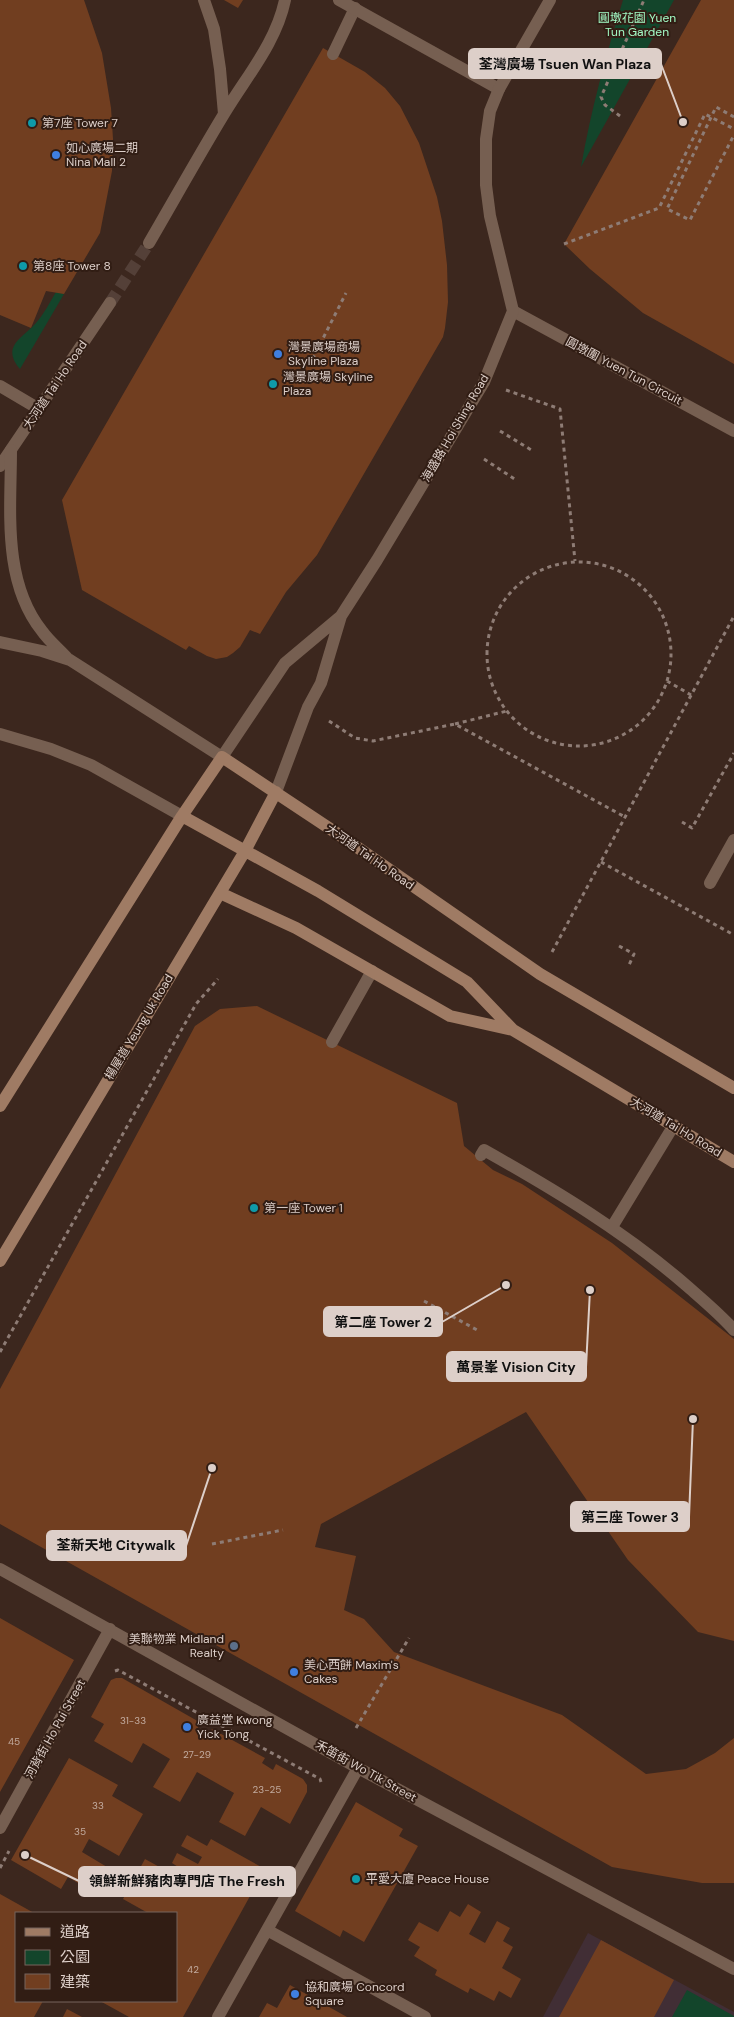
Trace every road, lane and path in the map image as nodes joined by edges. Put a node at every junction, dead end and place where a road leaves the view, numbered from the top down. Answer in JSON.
{"nodes":[{"id":1,"x":204,"y":0,"type":"edge"},
{"id":2,"x":285,"y":0,"type":"edge"},
{"id":3,"x":339,"y":0,"type":"edge"},
{"id":4,"x":550,"y":0,"type":"edge"},
{"id":5,"x":644,"y":0,"type":"edge"},
{"id":6,"x":355,"y":8,"type":"junction"},
{"id":7,"x":334,"y":54,"type":"dead end"},
{"id":8,"x":499,"y":89,"type":"junction"},
{"id":9,"x":224,"y":114,"type":"junction"},
{"id":10,"x":620,"y":116,"type":"dead end"},
{"id":11,"x":734,"y":116,"type":"edge"},
{"id":12,"x":734,"y":130,"type":"edge"},
{"id":13,"x":734,"y":135,"type":"edge"},
{"id":14,"x":148,"y":243,"type":"tunnel mouth"},
{"id":15,"x":564,"y":244,"type":"dead end"},
{"id":16,"x":346,"y":293,"type":"dead end"},
{"id":17,"x":110,"y":303,"type":"tunnel mouth"},
{"id":18,"x":513,"y":311,"type":"junction"},
{"id":19,"x":309,"y":366,"type":"dead end"},
{"id":20,"x":484,"y":382,"type":"junction"},
{"id":21,"x":0,"y":386,"type":"edge"},
{"id":22,"x":39,"y":409,"type":"junction"},
{"id":23,"x":500,"y":431,"type":"dead end"},
{"id":24,"x":734,"y":431,"type":"edge"},
{"id":25,"x":11,"y":450,"type":"junction"},
{"id":26,"x":533,"y":451,"type":"dead end"},
{"id":27,"x":484,"y":459,"type":"dead end"},
{"id":28,"x":0,"y":466,"type":"edge"},
{"id":29,"x":516,"y":480,"type":"dead end"},
{"id":30,"x":576,"y":561,"type":"junction"},
{"id":31,"x":341,"y":616,"type":"junction"},
{"id":32,"x":734,"y":616,"type":"edge"},
{"id":33,"x":0,"y":642,"type":"edge"},
{"id":34,"x":70,"y":660,"type":"junction"},
{"id":35,"x":667,"y":682,"type":"junction"},
{"id":36,"x":691,"y":695,"type":"junction"},
{"id":37,"x":507,"y":711,"type":"junction"},
{"id":38,"x":332,"y":722,"type":"dead end"},
{"id":39,"x":455,"y":724,"type":"junction"},
{"id":40,"x":0,"y":734,"type":"edge"},
{"id":41,"x":734,"y":753,"type":"edge"},
{"id":42,"x":222,"y":757,"type":"junction"},
{"id":43,"x":276,"y":792,"type":"junction"},
{"id":44,"x":182,"y":816,"type":"junction"},
{"id":45,"x":625,"y":817,"type":"junction"},
{"id":46,"x":682,"y":822,"type":"dead end"},
{"id":47,"x":734,"y":840,"type":"edge"},
{"id":48,"x":245,"y":851,"type":"junction"},
{"id":49,"x":600,"y":862,"type":"junction"},
{"id":50,"x":710,"y":883,"type":"dead end"},
{"id":51,"x":220,"y":892,"type":"junction"},
{"id":52,"x":734,"y":935,"type":"edge"},
{"id":53,"x":620,"y":946,"type":"dead end"},
{"id":54,"x":629,"y":965,"type":"dead end"},
{"id":55,"x":372,"y":971,"type":"junction"},
{"id":56,"x":540,"y":974,"type":"junction"},
{"id":57,"x":218,"y":979,"type":"dead end"},
{"id":58,"x":512,"y":1030,"type":"junction"},
{"id":59,"x":332,"y":1042,"type":"dead end"},
{"id":60,"x":734,"y":1088,"type":"edge"},
{"id":61,"x":2,"y":1099,"type":"edge"},
{"id":62,"x":674,"y":1125,"type":"junction"},
{"id":63,"x":481,"y":1155,"type":"dead end"},
{"id":64,"x":734,"y":1162,"type":"edge"},
{"id":65,"x":612,"y":1227,"type":"junction"},
{"id":66,"x":0,"y":1261,"type":"edge"},
{"id":67,"x":424,"y":1301,"type":"dead end"},
{"id":68,"x":734,"y":1330,"type":"edge"},
{"id":69,"x":479,"y":1331,"type":"dead end"},
{"id":70,"x":0,"y":1352,"type":"edge"},
{"id":71,"x":283,"y":1530,"type":"dead end"},
{"id":72,"x":212,"y":1544,"type":"dead end"},
{"id":73,"x":0,"y":1569,"type":"edge"},
{"id":74,"x":110,"y":1629,"type":"junction"},
{"id":75,"x":409,"y":1638,"type":"dead end"},
{"id":76,"x":112,"y":1672,"type":"dead end"},
{"id":77,"x":356,"y":1728,"type":"dead end"},
{"id":78,"x":358,"y":1768,"type":"junction"},
{"id":79,"x":322,"y":1785,"type":"dead end"},
{"id":80,"x":0,"y":1828,"type":"edge"},
{"id":81,"x":14,"y":1843,"type":"dead end"},
{"id":82,"x":0,"y":1868,"type":"edge"},
{"id":83,"x":267,"y":1930,"type":"junction"},
{"id":84,"x":734,"y":1969,"type":"edge"},
{"id":85,"x":218,"y":2017,"type":"edge"},
{"id":86,"x":425,"y":2017,"type":"edge"}],
"edges":[{"from":1,"to":9,"type":"street"},
{"from":2,"to":9,"type":"street"},
{"from":3,"to":6,"type":"street"},
{"from":4,"to":8,"type":"street"},
{"from":5,"to":10,"type":"path"},
{"from":6,"to":7,"type":"street"},
{"from":6,"to":8,"type":"street"},
{"from":8,"to":18,"type":"street"},
{"from":9,"to":14,"type":"street"},
{"from":11,"to":13,"type":"path"},
{"from":12,"to":15,"type":"path"},
{"from":16,"to":19,"type":"path"},
{"from":17,"to":22,"type":"street","name":"大河道 Tai Ho Road"},
{"from":18,"to":20,"type":"street","name":"海盛路 Hoi Shing Road"},
{"from":18,"to":24,"type":"street","name":"圓墩圍 Yuen Tun Circuit"},
{"from":20,"to":30,"type":"path"},
{"from":20,"to":31,"type":"street","name":"海盛路 Hoi Shing Road"},
{"from":21,"to":22,"type":"street"},
{"from":22,"to":25,"type":"street","name":"大河道 Tai Ho Road"},
{"from":23,"to":26,"type":"path"},
{"from":25,"to":28,"type":"street","name":"大河道 Tai Ho Road"},
{"from":25,"to":34,"type":"street"},
{"from":27,"to":29,"type":"path"},
{"from":30,"to":35,"type":"path"},
{"from":30,"to":37,"type":"path"},
{"from":31,"to":42,"type":"street","name":"海盛路 Hoi Shing Road"},
{"from":31,"to":43,"type":"street","name":"海盛路 Hoi Shing Road"},
{"from":32,"to":36,"type":"path"},
{"from":33,"to":34,"type":"street","name":"大河道 Tai Ho Road"},
{"from":34,"to":42,"type":"street","name":"大河道 Tai Ho Road"},
{"from":35,"to":36,"type":"path"},
{"from":35,"to":37,"type":"path"},
{"from":36,"to":45,"type":"path"},
{"from":37,"to":39,"type":"path"},
{"from":38,"to":39,"type":"path"},
{"from":39,"to":45,"type":"path"},
{"from":40,"to":44,"type":"street","name":"大河道 Tai Ho Road"},
{"from":41,"to":46,"type":"path"},
{"from":42,"to":43,"type":"main road","name":"大河道 Tai Ho Road"},
{"from":42,"to":44,"type":"main road"},
{"from":43,"to":48,"type":"main road","name":"楊屋道 Yeung Uk Road"},
{"from":43,"to":56,"type":"main road","name":"大河道 Tai Ho Road"},
{"from":44,"to":48,"type":"main road","name":"大河道 Tai Ho Road"},
{"from":44,"to":61,"type":"main road"},
{"from":45,"to":49,"type":"path"},
{"from":47,"to":50,"type":"street"},
{"from":48,"to":51,"type":"main road","name":"楊屋道 Yeung Uk Road"},
{"from":48,"to":58,"type":"main road","name":"大河道 Tai Ho Road"},
{"from":49,"to":52,"type":"path"},
{"from":49,"to":56,"type":"path"},
{"from":51,"to":55,"type":"main road"},
{"from":51,"to":66,"type":"main road","name":"楊屋道 Yeung Uk Road"},
{"from":53,"to":54,"type":"path"},
{"from":55,"to":58,"type":"main road"},
{"from":55,"to":59,"type":"street"},
{"from":56,"to":60,"type":"main road","name":"大河道 Tai Ho Road"},
{"from":57,"to":70,"type":"path"},
{"from":58,"to":62,"type":"main road","name":"大河道 Tai Ho Road"},
{"from":62,"to":64,"type":"main road","name":"大河道 Tai Ho Road"},
{"from":62,"to":65,"type":"street"},
{"from":63,"to":65,"type":"street"},
{"from":65,"to":68,"type":"street"},
{"from":67,"to":69,"type":"path"},
{"from":71,"to":72,"type":"path"},
{"from":73,"to":74,"type":"street","name":"禾笛街 Wo Tik Street"},
{"from":74,"to":78,"type":"street","name":"禾笛街 Wo Tik Street"},
{"from":74,"to":80,"type":"street","name":"河背街 Ho Pui Street"},
{"from":75,"to":77,"type":"path"},
{"from":76,"to":79,"type":"path"},
{"from":78,"to":83,"type":"street"},
{"from":78,"to":84,"type":"street","name":"禾笛街 Wo Tik Street"},
{"from":81,"to":82,"type":"path"},
{"from":83,"to":85,"type":"street"},
{"from":83,"to":86,"type":"street"}]}
